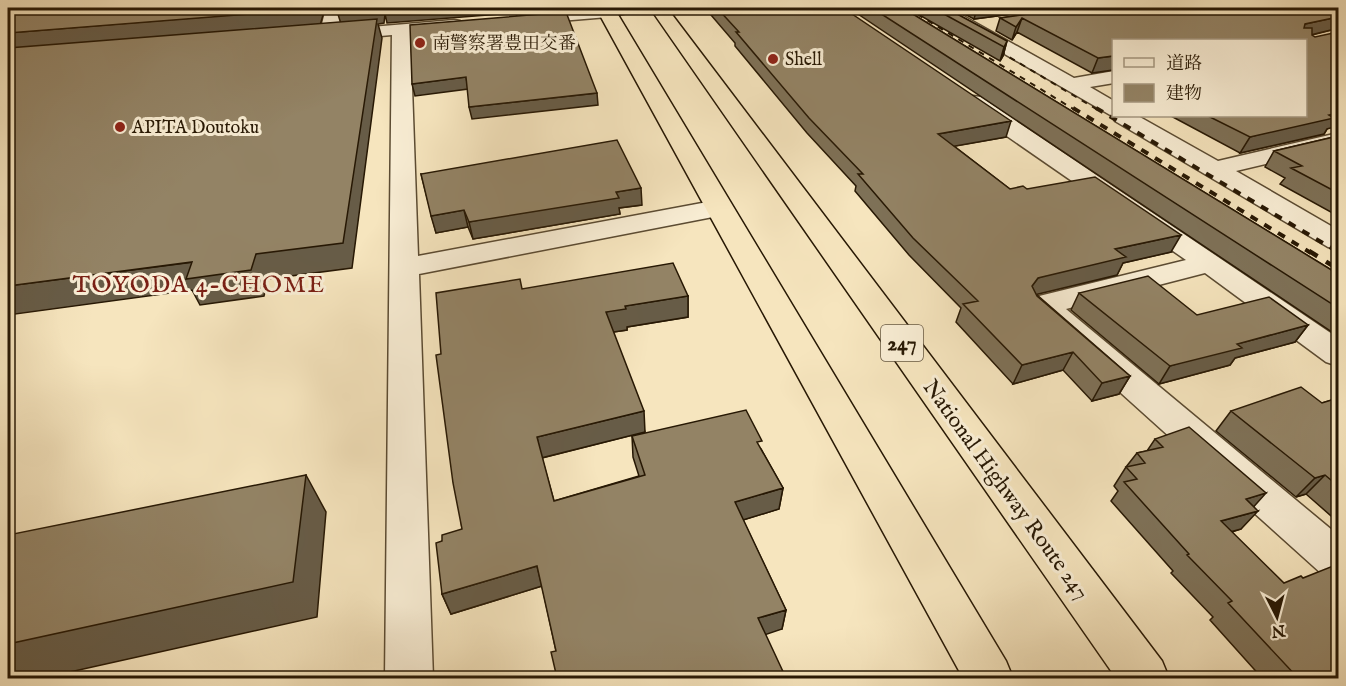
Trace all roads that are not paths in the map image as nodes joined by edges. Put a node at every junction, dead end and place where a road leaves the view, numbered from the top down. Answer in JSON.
{"nodes":[{"id":1,"x":335,"y":8,"type":"edge"},
{"id":2,"x":659,"y":8,"type":"edge"},
{"id":3,"x":938,"y":8,"type":"edge"},
{"id":4,"x":613,"y":9,"type":"edge"},
{"id":5,"x":504,"y":21,"type":"edge"},
{"id":6,"x":470,"y":24,"type":"edge"},
{"id":7,"x":993,"y":24,"type":"dead end"},
{"id":8,"x":971,"y":27,"type":"junction"},
{"id":9,"x":400,"y":30,"type":"junction"},
{"id":10,"x":1112,"y":77,"type":"edge"},
{"id":11,"x":1071,"y":85,"type":"junction"},
{"id":12,"x":954,"y":89,"type":"edge"},
{"id":13,"x":1112,"y":109,"type":"edge"},
{"id":14,"x":1125,"y":117,"type":"edge"},
{"id":15,"x":1338,"y":140,"type":"edge"},
{"id":16,"x":1215,"y":169,"type":"junction"},
{"id":17,"x":718,"y":207,"type":"junction"},
{"id":18,"x":1338,"y":241,"type":"edge"},
{"id":19,"x":1210,"y":263,"type":"junction"},
{"id":20,"x":404,"y":268,"type":"junction"},
{"id":21,"x":1338,"y":354,"type":"edge"},
{"id":22,"x":1338,"y":561,"type":"edge"},
{"id":23,"x":409,"y":678,"type":"edge"},
{"id":24,"x":989,"y":678,"type":"edge"},
{"id":25,"x":1145,"y":678,"type":"edge"}],
"edges":[{"from":1,"to":9,"type":"street"},
{"from":2,"to":25,"type":"highway","name":"National Highway Route 247","number":"247"},
{"from":3,"to":8,"type":"street"},
{"from":4,"to":5,"type":"street"},
{"from":4,"to":17,"type":"highway"},
{"from":6,"to":9,"type":"street"},
{"from":7,"to":8,"type":"street"},
{"from":8,"to":11,"type":"street"},
{"from":9,"to":20,"type":"street"},
{"from":10,"to":11,"type":"street"},
{"from":11,"to":13,"type":"street"},
{"from":12,"to":19,"type":"street"},
{"from":14,"to":16,"type":"street"},
{"from":15,"to":16,"type":"street"},
{"from":16,"to":18,"type":"street"},
{"from":17,"to":20,"type":"street"},
{"from":17,"to":24,"type":"highway"},
{"from":19,"to":21,"type":"street"},
{"from":19,"to":22,"type":"street"},
{"from":20,"to":23,"type":"street"}]}
